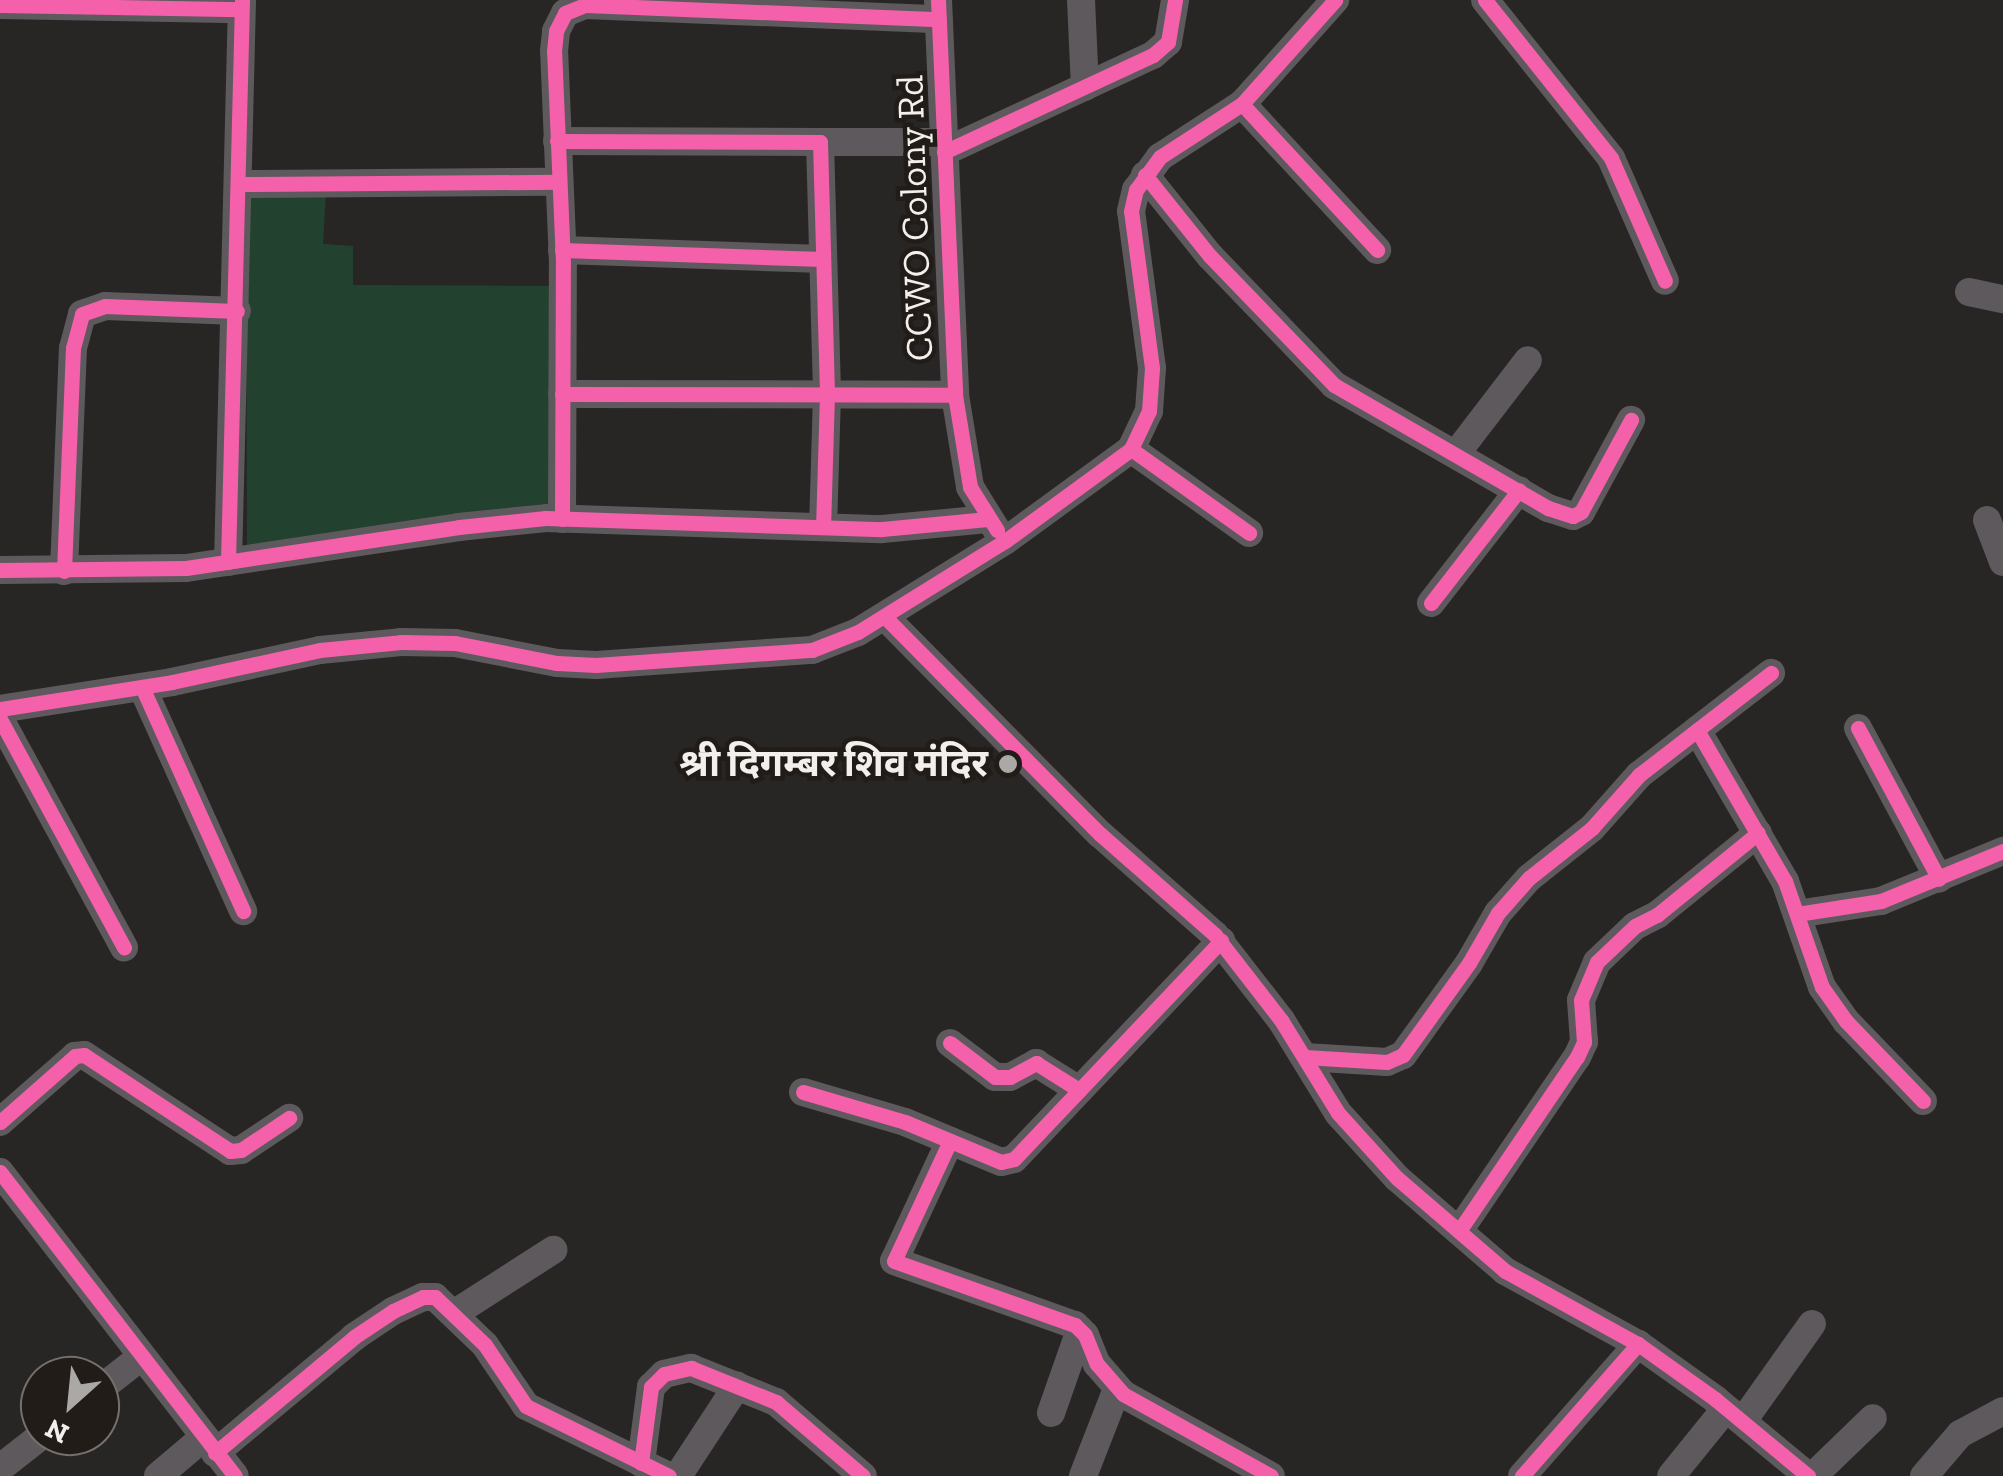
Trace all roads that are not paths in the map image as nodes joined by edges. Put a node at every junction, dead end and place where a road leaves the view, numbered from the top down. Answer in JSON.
{"nodes":[{"id":1,"x":1082,"y":0,"type":"edge"},
{"id":2,"x":1175,"y":0,"type":"edge"},
{"id":3,"x":1335,"y":0,"type":"edge"},
{"id":4,"x":1485,"y":0,"type":"edge"},
{"id":5,"x":242,"y":4,"type":"edge"},
{"id":6,"x":0,"y":6,"type":"edge"},
{"id":7,"x":743,"y":6,"type":"edge"},
{"id":8,"x":562,"y":7,"type":"edge"},
{"id":9,"x":939,"y":10,"type":"edge"},
{"id":10,"x":1085,"y":87,"type":"junction"},
{"id":11,"x":1242,"y":104,"type":"junction"},
{"id":12,"x":557,"y":141,"type":"junction"},
{"id":13,"x":820,"y":142,"type":"junction"},
{"id":14,"x":944,"y":148,"type":"junction"},
{"id":15,"x":1145,"y":174,"type":"junction"},
{"id":16,"x":559,"y":182,"type":"junction"},
{"id":17,"x":239,"y":184,"type":"junction"},
{"id":18,"x":562,"y":250,"type":"junction"},
{"id":19,"x":1376,"y":250,"type":"dead end"},
{"id":20,"x":823,"y":258,"type":"junction"},
{"id":21,"x":1665,"y":281,"type":"dead end"},
{"id":22,"x":1969,"y":292,"type":"dead end"},
{"id":23,"x":2003,"y":299,"type":"edge"},
{"id":24,"x":237,"y":311,"type":"junction"},
{"id":25,"x":1528,"y":360,"type":"dead end"},
{"id":26,"x":562,"y":394,"type":"junction"},
{"id":27,"x":827,"y":394,"type":"junction"},
{"id":28,"x":955,"y":394,"type":"junction"},
{"id":29,"x":1631,"y":420,"type":"dead end"},
{"id":30,"x":1131,"y":449,"type":"junction"},
{"id":31,"x":1456,"y":454,"type":"junction"},
{"id":32,"x":1518,"y":490,"type":"junction"},
{"id":33,"x":562,"y":519,"type":"junction"},
{"id":34,"x":1988,"y":520,"type":"dead end"},
{"id":35,"x":822,"y":526,"type":"junction"},
{"id":36,"x":996,"y":530,"type":"junction"},
{"id":37,"x":1249,"y":533,"type":"dead end"},
{"id":38,"x":228,"y":562,"type":"junction"},
{"id":39,"x":2003,"y":562,"type":"edge"},
{"id":40,"x":0,"y":570,"type":"edge"},
{"id":41,"x":64,"y":572,"type":"junction"},
{"id":42,"x":1431,"y":603,"type":"dead end"},
{"id":43,"x":885,"y":617,"type":"junction"},
{"id":44,"x":1771,"y":673,"type":"dead end"},
{"id":45,"x":142,"y":686,"type":"junction"},
{"id":46,"x":0,"y":709,"type":"edge"},
{"id":47,"x":0,"y":719,"type":"edge"},
{"id":48,"x":1858,"y":728,"type":"dead end"},
{"id":49,"x":1697,"y":730,"type":"junction"},
{"id":50,"x":1758,"y":833,"type":"junction"},
{"id":51,"x":2003,"y":851,"type":"edge"},
{"id":52,"x":1938,"y":879,"type":"junction"},
{"id":53,"x":242,"y":911,"type":"dead end"},
{"id":54,"x":1796,"y":914,"type":"junction"},
{"id":55,"x":1221,"y":942,"type":"junction"},
{"id":56,"x":124,"y":947,"type":"dead end"},
{"id":57,"x":950,"y":1042,"type":"dead end"},
{"id":58,"x":1305,"y":1057,"type":"junction"},
{"id":59,"x":1079,"y":1090,"type":"junction"},
{"id":60,"x":803,"y":1092,"type":"dead end"},
{"id":61,"x":1923,"y":1101,"type":"dead end"},
{"id":62,"x":288,"y":1118,"type":"dead end"},
{"id":63,"x":0,"y":1122,"type":"edge"},
{"id":64,"x":950,"y":1141,"type":"junction"},
{"id":65,"x":0,"y":1172,"type":"edge"},
{"id":66,"x":1459,"y":1232,"type":"junction"},
{"id":67,"x":554,"y":1250,"type":"dead end"},
{"id":68,"x":455,"y":1313,"type":"junction"},
{"id":69,"x":1812,"y":1324,"type":"dead end"},
{"id":70,"x":1080,"y":1330,"type":"junction"},
{"id":71,"x":1638,"y":1344,"type":"junction"},
{"id":72,"x":140,"y":1357,"type":"junction"},
{"id":73,"x":120,"y":1373,"type":"edge"},
{"id":74,"x":736,"y":1386,"type":"junction"},
{"id":75,"x":1117,"y":1389,"type":"junction"},
{"id":76,"x":2003,"y":1411,"type":"edge"},
{"id":77,"x":1051,"y":1413,"type":"dead end"},
{"id":78,"x":1734,"y":1415,"type":"junction"},
{"id":79,"x":1873,"y":1418,"type":"dead end"},
{"id":80,"x":209,"y":1446,"type":"junction"},
{"id":81,"x":20,"y":1452,"type":"edge"},
{"id":82,"x":642,"y":1463,"type":"junction"},
{"id":83,"x":0,"y":1468,"type":"edge"},
{"id":84,"x":1819,"y":1474,"type":"edge"},
{"id":85,"x":158,"y":1476,"type":"edge"},
{"id":86,"x":235,"y":1476,"type":"edge"},
{"id":87,"x":669,"y":1476,"type":"edge"},
{"id":88,"x":678,"y":1476,"type":"edge"},
{"id":89,"x":863,"y":1476,"type":"edge"},
{"id":90,"x":1083,"y":1476,"type":"edge"},
{"id":91,"x":1271,"y":1476,"type":"edge"},
{"id":92,"x":1522,"y":1476,"type":"edge"},
{"id":93,"x":1671,"y":1476,"type":"edge"},
{"id":94,"x":1924,"y":1476,"type":"edge"}],
"edges":[{"from":1,"to":10,"type":"street"},
{"from":2,"to":10,"type":"street"},
{"from":3,"to":11,"type":"street"},
{"from":4,"to":21,"type":"street"},
{"from":5,"to":6,"type":"street"},
{"from":5,"to":17,"type":"street"},
{"from":7,"to":8,"type":"street"},
{"from":7,"to":9,"type":"street"},
{"from":8,"to":12,"type":"street"},
{"from":9,"to":14,"type":"street","name":"CCWO Colony Rd"},
{"from":10,"to":14,"type":"street"},
{"from":11,"to":15,"type":"street"},
{"from":11,"to":19,"type":"street"},
{"from":12,"to":13,"type":"street"},
{"from":12,"to":16,"type":"street"},
{"from":13,"to":14,"type":"street"},
{"from":13,"to":20,"type":"street"},
{"from":14,"to":28,"type":"street","name":"CCWO Colony Rd"},
{"from":15,"to":30,"type":"street"},
{"from":15,"to":31,"type":"street"},
{"from":16,"to":17,"type":"street"},
{"from":16,"to":18,"type":"street"},
{"from":17,"to":24,"type":"street"},
{"from":18,"to":20,"type":"street"},
{"from":18,"to":26,"type":"street"},
{"from":20,"to":27,"type":"street"},
{"from":22,"to":23,"type":"street"},
{"from":24,"to":38,"type":"street"},
{"from":24,"to":41,"type":"street"},
{"from":25,"to":31,"type":"street"},
{"from":26,"to":27,"type":"street"},
{"from":26,"to":33,"type":"street"},
{"from":27,"to":28,"type":"street"},
{"from":27,"to":35,"type":"street"},
{"from":28,"to":36,"type":"street","name":"CCWO Colony Rd"},
{"from":29,"to":32,"type":"street"},
{"from":30,"to":36,"type":"street"},
{"from":30,"to":37,"type":"street"},
{"from":31,"to":32,"type":"street"},
{"from":32,"to":42,"type":"street"},
{"from":33,"to":35,"type":"street"},
{"from":33,"to":38,"type":"street"},
{"from":34,"to":39,"type":"street"},
{"from":35,"to":36,"type":"street"},
{"from":36,"to":43,"type":"street"},
{"from":38,"to":41,"type":"street"},
{"from":40,"to":41,"type":"street"},
{"from":43,"to":45,"type":"street"},
{"from":43,"to":55,"type":"street"},
{"from":44,"to":49,"type":"street"},
{"from":45,"to":46,"type":"street"},
{"from":45,"to":53,"type":"street"},
{"from":47,"to":56,"type":"street"},
{"from":48,"to":52,"type":"street"},
{"from":49,"to":50,"type":"street"},
{"from":49,"to":58,"type":"street"},
{"from":50,"to":54,"type":"street"},
{"from":50,"to":66,"type":"street"},
{"from":51,"to":52,"type":"street"},
{"from":52,"to":54,"type":"street"},
{"from":54,"to":61,"type":"street"},
{"from":55,"to":58,"type":"street"},
{"from":55,"to":59,"type":"street"},
{"from":57,"to":59,"type":"street"},
{"from":58,"to":66,"type":"street"},
{"from":59,"to":64,"type":"street"},
{"from":60,"to":64,"type":"street"},
{"from":62,"to":63,"type":"street"},
{"from":64,"to":70,"type":"street"},
{"from":65,"to":72,"type":"street"},
{"from":66,"to":71,"type":"street"},
{"from":67,"to":68,"type":"street"},
{"from":68,"to":80,"type":"street"},
{"from":68,"to":82,"type":"street"},
{"from":69,"to":78,"type":"street"},
{"from":70,"to":75,"type":"street"},
{"from":70,"to":77,"type":"street"},
{"from":71,"to":78,"type":"street"},
{"from":71,"to":92,"type":"street"},
{"from":72,"to":73,"type":"street"},
{"from":72,"to":80,"type":"street"},
{"from":74,"to":82,"type":"street"},
{"from":74,"to":88,"type":"street"},
{"from":74,"to":89,"type":"street"},
{"from":75,"to":90,"type":"street"},
{"from":75,"to":91,"type":"street"},
{"from":76,"to":94,"type":"street"},
{"from":78,"to":84,"type":"street"},
{"from":78,"to":93,"type":"street"},
{"from":79,"to":84,"type":"street"},
{"from":80,"to":85,"type":"street"},
{"from":80,"to":86,"type":"street"},
{"from":81,"to":83,"type":"street"},
{"from":82,"to":87,"type":"street"}]}
